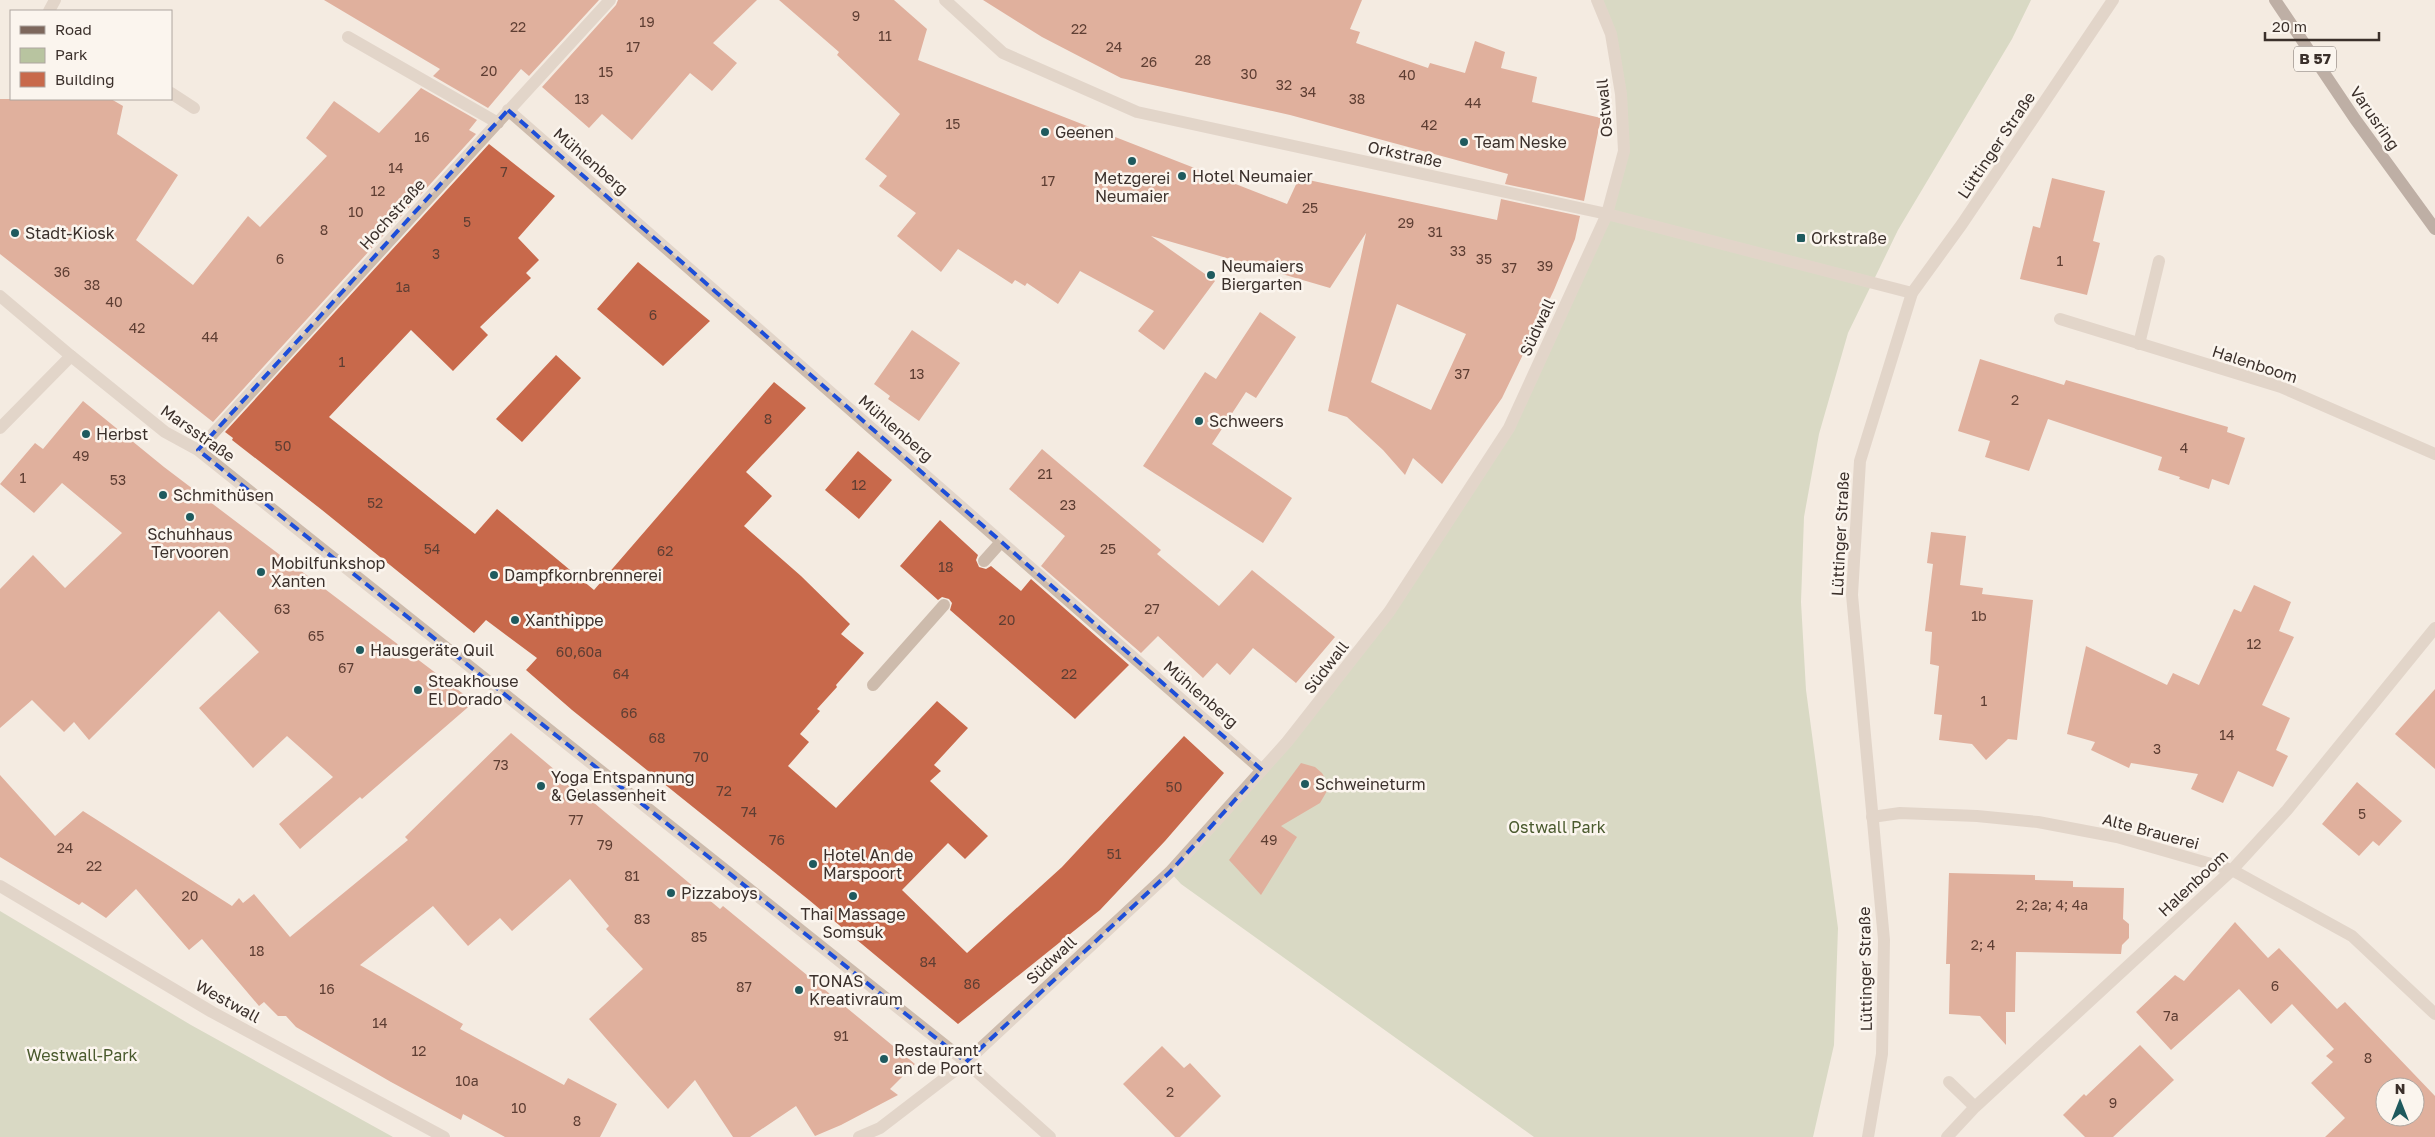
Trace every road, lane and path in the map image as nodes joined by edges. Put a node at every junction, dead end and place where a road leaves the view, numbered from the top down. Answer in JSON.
{"nodes":[{"id":1,"x":610,"y":0,"type":"edge"},
{"id":2,"x":945,"y":0,"type":"edge"},
{"id":3,"x":1597,"y":0,"type":"edge"},
{"id":4,"x":2112,"y":0,"type":"edge"},
{"id":5,"x":2275,"y":0,"type":"edge"},
{"id":6,"x":348,"y":37,"type":"dead end"},
{"id":7,"x":172,"y":94,"type":"edge"},
{"id":8,"x":194,"y":108,"type":"dead end"},
{"id":9,"x":508,"y":110,"type":"junction"},
{"id":10,"x":498,"y":123,"type":"junction"},
{"id":11,"x":1607,"y":214,"type":"junction"},
{"id":12,"x":2435,"y":229,"type":"edge"},
{"id":13,"x":2159,"y":261,"type":"dead end"},
{"id":14,"x":1912,"y":293,"type":"junction"},
{"id":15,"x":0,"y":296,"type":"edge"},
{"id":16,"x":2060,"y":319,"type":"dead end"},
{"id":17,"x":2139,"y":344,"type":"junction"},
{"id":18,"x":71,"y":356,"type":"junction"},
{"id":19,"x":0,"y":428,"type":"edge"},
{"id":20,"x":198,"y":450,"type":"junction"},
{"id":21,"x":2435,"y":454,"type":"edge"},
{"id":22,"x":1002,"y":542,"type":"junction"},
{"id":23,"x":984,"y":561,"type":"dead end"},
{"id":24,"x":944,"y":606,"type":"dead end"},
{"id":25,"x":2435,"y":628,"type":"edge"},
{"id":26,"x":872,"y":685,"type":"dead end"},
{"id":27,"x":1262,"y":770,"type":"junction"},
{"id":28,"x":1872,"y":816,"type":"junction"},
{"id":29,"x":2232,"y":870,"type":"junction"},
{"id":30,"x":0,"y":886,"type":"edge"},
{"id":31,"x":2435,"y":1014,"type":"edge"},
{"id":32,"x":966,"y":1062,"type":"junction"},
{"id":33,"x":1949,"y":1082,"type":"dead end"},
{"id":34,"x":1975,"y":1107,"type":"junction"},
{"id":35,"x":444,"y":1137,"type":"edge"},
{"id":36,"x":859,"y":1137,"type":"edge"},
{"id":37,"x":1050,"y":1137,"type":"edge"},
{"id":38,"x":1868,"y":1137,"type":"edge"},
{"id":39,"x":1947,"y":1137,"type":"edge"}],
"edges":[{"from":1,"to":9,"type":"street","name":"Hochstraße"},
{"from":2,"to":11,"type":"street","name":"Orkstraße"},
{"from":3,"to":11,"type":"street","name":"Ostwall"},
{"from":4,"to":14,"type":"street","name":"Lüttinger Straße"},
{"from":5,"to":12,"type":"main road","name":"Varusring","number":"B 57"},
{"from":6,"to":10,"type":"street"},
{"from":7,"to":8,"type":"street"},
{"from":9,"to":10,"type":"street","name":"Hochstraße"},
{"from":9,"to":22,"type":"street","name":"Mühlenberg"},
{"from":10,"to":20,"type":"street","name":"Hochstraße"},
{"from":11,"to":14,"type":"street","name":"Orkstraße"},
{"from":11,"to":27,"type":"street","name":"Südwall"},
{"from":13,"to":17,"type":"street"},
{"from":14,"to":28,"type":"street","name":"Lüttinger Straße"},
{"from":15,"to":18,"type":"street","name":"Marsstraße"},
{"from":16,"to":17,"type":"street","name":"Halenboom"},
{"from":17,"to":21,"type":"street","name":"Halenboom"},
{"from":18,"to":19,"type":"street"},
{"from":18,"to":20,"type":"street","name":"Marsstraße"},
{"from":20,"to":32,"type":"street","name":"Marsstraße"},
{"from":22,"to":23,"type":"street"},
{"from":22,"to":27,"type":"street","name":"Mühlenberg"},
{"from":24,"to":26,"type":"street"},
{"from":25,"to":29,"type":"street","name":"Halenboom"},
{"from":27,"to":32,"type":"street","name":"Südwall"},
{"from":28,"to":29,"type":"street","name":"Alte Brauerei"},
{"from":28,"to":38,"type":"street","name":"Lüttinger Straße"},
{"from":29,"to":31,"type":"street","name":"Alte Brauerei"},
{"from":29,"to":34,"type":"street","name":"Halenboom"},
{"from":30,"to":35,"type":"street","name":"Westwall"},
{"from":32,"to":36,"type":"street"},
{"from":32,"to":37,"type":"street","name":"Marsstraße"},
{"from":33,"to":34,"type":"street"},
{"from":34,"to":39,"type":"street","name":"Halenboom"}]}
